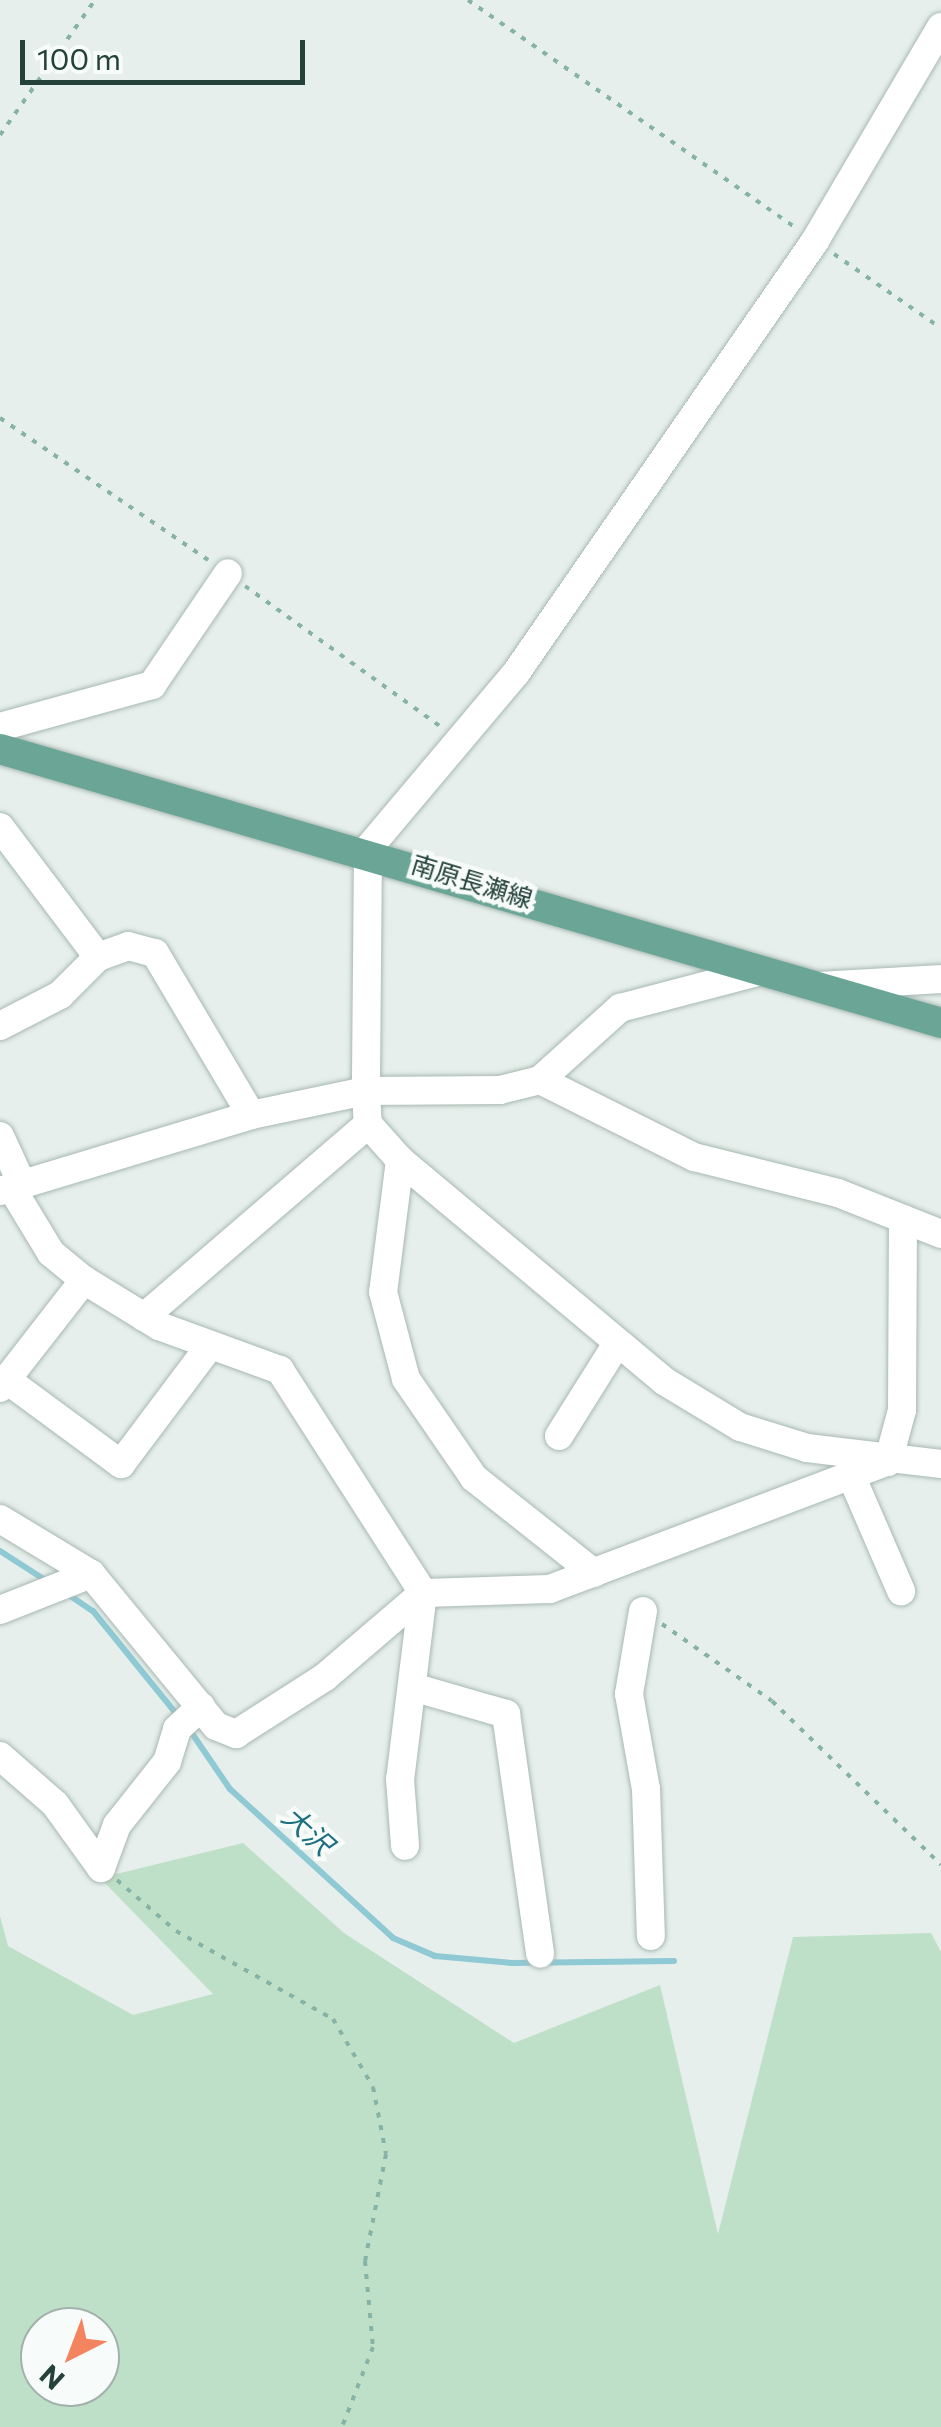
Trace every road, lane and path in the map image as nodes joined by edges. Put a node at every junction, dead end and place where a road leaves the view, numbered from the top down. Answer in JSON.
{"nodes":[{"id":1,"x":95,"y":0,"type":"edge"},
{"id":2,"x":468,"y":0,"type":"edge"},
{"id":3,"x":941,"y":26,"type":"edge"},
{"id":4,"x":0,"y":135,"type":"edge"},
{"id":5,"x":815,"y":241,"type":"junction"},
{"id":6,"x":941,"y":328,"type":"edge"},
{"id":7,"x":228,"y":574,"type":"dead end"},
{"id":8,"x":0,"y":727,"type":"edge"},
{"id":9,"x":0,"y":749,"type":"edge"},
{"id":10,"x":0,"y":828,"type":"edge"},
{"id":11,"x":368,"y":849,"type":"junction"},
{"id":12,"x":98,"y":957,"type":"junction"},
{"id":13,"x":761,"y":972,"type":"junction"},
{"id":14,"x":941,"y":979,"type":"edge"},
{"id":15,"x":819,"y":986,"type":"junction"},
{"id":16,"x":941,"y":1023,"type":"edge"},
{"id":17,"x":0,"y":1026,"type":"edge"},
{"id":18,"x":540,"y":1080,"type":"junction"},
{"id":19,"x":366,"y":1092,"type":"junction"},
{"id":20,"x":251,"y":1115,"type":"junction"},
{"id":21,"x":368,"y":1124,"type":"junction"},
{"id":22,"x":0,"y":1136,"type":"edge"},
{"id":23,"x":400,"y":1160,"type":"junction"},
{"id":24,"x":11,"y":1187,"type":"edge"},
{"id":25,"x":903,"y":1219,"type":"junction"},
{"id":26,"x":941,"y":1234,"type":"edge"},
{"id":27,"x":84,"y":1280,"type":"junction"},
{"id":28,"x":144,"y":1317,"type":"junction"},
{"id":29,"x":616,"y":1345,"type":"junction"},
{"id":30,"x":209,"y":1347,"type":"junction"},
{"id":31,"x":3,"y":1384,"type":"edge"},
{"id":32,"x":559,"y":1436,"type":"dead end"},
{"id":33,"x":888,"y":1462,"type":"junction"},
{"id":34,"x":941,"y":1464,"type":"edge"},
{"id":35,"x":850,"y":1473,"type":"junction"},
{"id":36,"x":0,"y":1519,"type":"edge"},
{"id":37,"x":91,"y":1574,"type":"junction"},
{"id":38,"x":594,"y":1574,"type":"junction"},
{"id":39,"x":901,"y":1592,"type":"dead end"},
{"id":40,"x":423,"y":1593,"type":"junction"},
{"id":41,"x":0,"y":1610,"type":"edge"},
{"id":42,"x":643,"y":1611,"type":"joint"},
{"id":43,"x":416,"y":1688,"type":"junction"},
{"id":44,"x":201,"y":1707,"type":"junction"},
{"id":45,"x":0,"y":1756,"type":"edge"},
{"id":46,"x":406,"y":1846,"type":"dead end"},
{"id":47,"x":941,"y":1866,"type":"edge"},
{"id":48,"x":101,"y":1868,"type":"junction"},
{"id":49,"x":651,"y":1936,"type":"dead end"},
{"id":50,"x":540,"y":1954,"type":"dead end"},
{"id":51,"x":342,"y":2427,"type":"edge"}],
"edges":[{"from":1,"to":4,"type":"path"},
{"from":2,"to":5,"type":"path"},
{"from":3,"to":5,"type":"street"},
{"from":5,"to":6,"type":"path"},
{"from":5,"to":11,"type":"street"},
{"from":7,"to":8,"type":"street"},
{"from":9,"to":11,"type":"main road","name":"南原長瀬線"},
{"from":10,"to":12,"type":"street"},
{"from":11,"to":13,"type":"main road","name":"南原長瀬線"},
{"from":11,"to":19,"type":"street"},
{"from":12,"to":17,"type":"street"},
{"from":12,"to":20,"type":"street"},
{"from":13,"to":15,"type":"main road","name":"南原長瀬線"},
{"from":13,"to":18,"type":"street"},
{"from":14,"to":15,"type":"street"},
{"from":15,"to":16,"type":"main road","name":"南原長瀬線"},
{"from":18,"to":19,"type":"street"},
{"from":18,"to":25,"type":"street"},
{"from":19,"to":20,"type":"street"},
{"from":19,"to":21,"type":"street"},
{"from":20,"to":24,"type":"street"},
{"from":21,"to":23,"type":"street"},
{"from":21,"to":28,"type":"street"},
{"from":22,"to":24,"type":"street"},
{"from":23,"to":29,"type":"street"},
{"from":23,"to":38,"type":"street"},
{"from":24,"to":27,"type":"street"},
{"from":25,"to":26,"type":"street"},
{"from":25,"to":33,"type":"street"},
{"from":27,"to":28,"type":"street"},
{"from":27,"to":31,"type":"street"},
{"from":28,"to":30,"type":"street"},
{"from":29,"to":32,"type":"street"},
{"from":29,"to":33,"type":"street"},
{"from":30,"to":31,"type":"street"},
{"from":30,"to":40,"type":"street"},
{"from":33,"to":34,"type":"street"},
{"from":33,"to":35,"type":"street"},
{"from":35,"to":38,"type":"street"},
{"from":35,"to":39,"type":"street"},
{"from":36,"to":37,"type":"street"},
{"from":37,"to":41,"type":"street"},
{"from":37,"to":44,"type":"street"},
{"from":38,"to":40,"type":"street"},
{"from":40,"to":43,"type":"street"},
{"from":40,"to":44,"type":"street"},
{"from":42,"to":47,"type":"path"},
{"from":42,"to":49,"type":"street"},
{"from":43,"to":46,"type":"street"},
{"from":43,"to":50,"type":"street"},
{"from":44,"to":48,"type":"street"},
{"from":45,"to":48,"type":"street"},
{"from":48,"to":51,"type":"path"}]}
